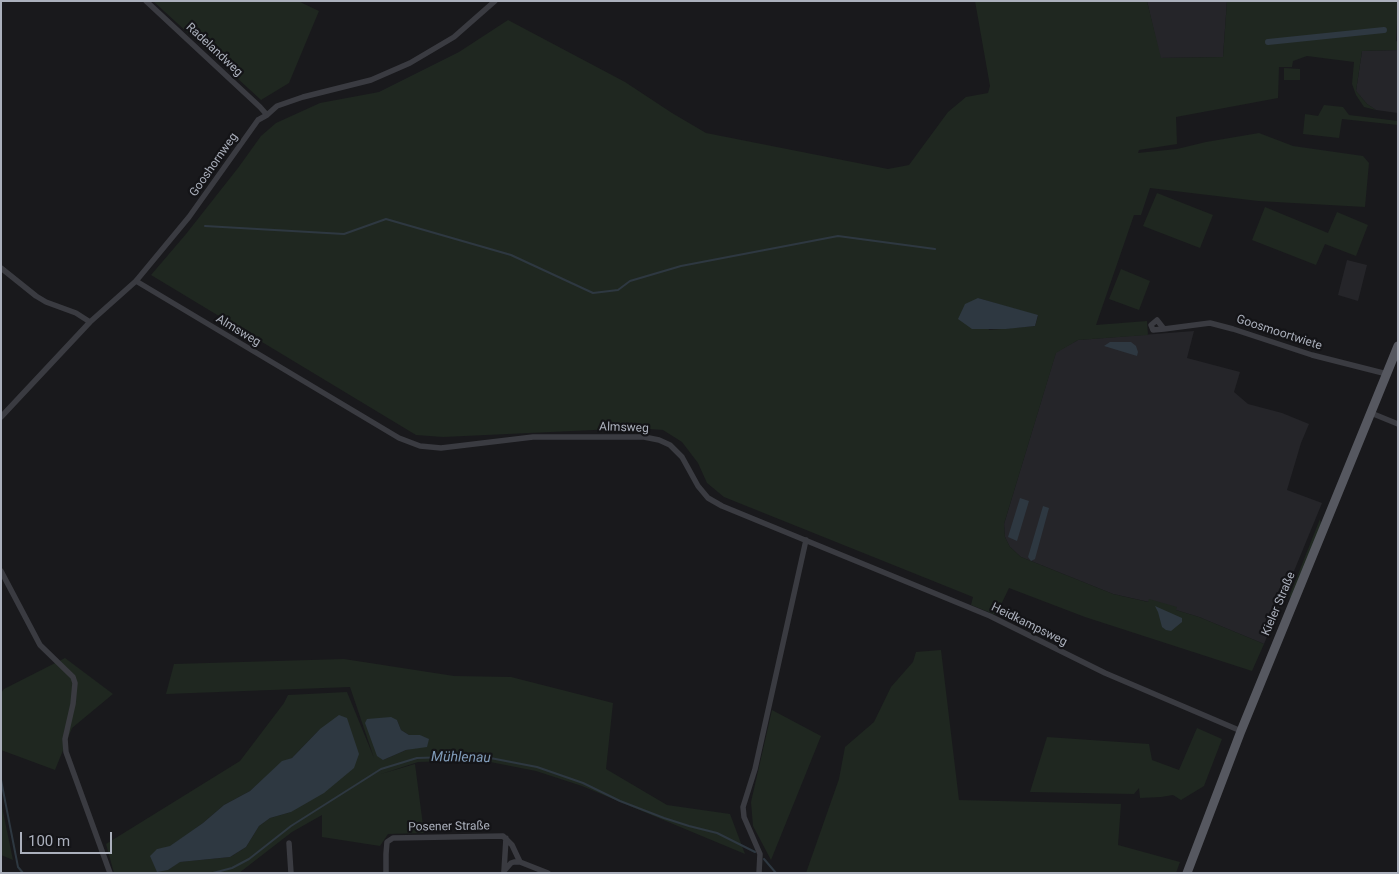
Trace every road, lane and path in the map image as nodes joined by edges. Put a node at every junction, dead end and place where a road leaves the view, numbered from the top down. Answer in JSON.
{"nodes":[{"id":1,"x":146,"y":1,"type":"edge"},
{"id":2,"x":495,"y":1,"type":"edge"},
{"id":3,"x":267,"y":115,"type":"junction"},
{"id":4,"x":1,"y":268,"type":"edge"},
{"id":5,"x":136,"y":281,"type":"junction"},
{"id":6,"x":90,"y":322,"type":"junction"},
{"id":7,"x":1164,"y":329,"type":"dead end"},
{"id":8,"x":1398,"y":346,"type":"edge"},
{"id":9,"x":1387,"y":374,"type":"junction"},
{"id":10,"x":1371,"y":413,"type":"junction"},
{"id":11,"x":1,"y":417,"type":"edge"},
{"id":12,"x":1398,"y":424,"type":"edge"},
{"id":13,"x":806,"y":540,"type":"junction"},
{"id":14,"x":1,"y":571,"type":"edge"},
{"id":15,"x":1241,"y":731,"type":"junction"},
{"id":16,"x":506,"y":838,"type":"junction"},
{"id":17,"x":289,"y":843,"type":"dead end"},
{"id":18,"x":520,"y":862,"type":"junction"},
{"id":19,"x":504,"y":872,"type":"edge"},
{"id":20,"x":110,"y":873,"type":"edge"},
{"id":21,"x":291,"y":873,"type":"edge"},
{"id":22,"x":386,"y":873,"type":"edge"},
{"id":23,"x":548,"y":873,"type":"edge"},
{"id":24,"x":759,"y":873,"type":"edge"},
{"id":25,"x":1187,"y":873,"type":"edge"}],
"edges":[{"from":1,"to":3,"type":"street","name":"Radelandweg"},
{"from":2,"to":3,"type":"street","name":"Gooshornweg"},
{"from":3,"to":5,"type":"street","name":"Gooshornweg"},
{"from":4,"to":6,"type":"street"},
{"from":5,"to":6,"type":"street","name":"Gooshornweg"},
{"from":5,"to":13,"type":"street","name":"Almsweg"},
{"from":6,"to":11,"type":"street","name":"Gooshornweg"},
{"from":7,"to":9,"type":"street","name":"Goosmoortwiete"},
{"from":8,"to":9,"type":"main road","name":"Kieler Straße"},
{"from":9,"to":10,"type":"main road","name":"Kieler Straße"},
{"from":10,"to":12,"type":"street"},
{"from":10,"to":15,"type":"main road","name":"Kieler Straße"},
{"from":13,"to":15,"type":"street","name":"Heidkampsweg"},
{"from":13,"to":24,"type":"street"},
{"from":14,"to":20,"type":"street"},
{"from":15,"to":25,"type":"main road","name":"Kieler Straße"},
{"from":16,"to":18,"type":"street","name":"Posener Straße"},
{"from":16,"to":19,"type":"street"},
{"from":16,"to":22,"type":"street","name":"Posener Straße"},
{"from":17,"to":21,"type":"street"},
{"from":18,"to":19,"type":"street"},
{"from":18,"to":23,"type":"street"}]}
